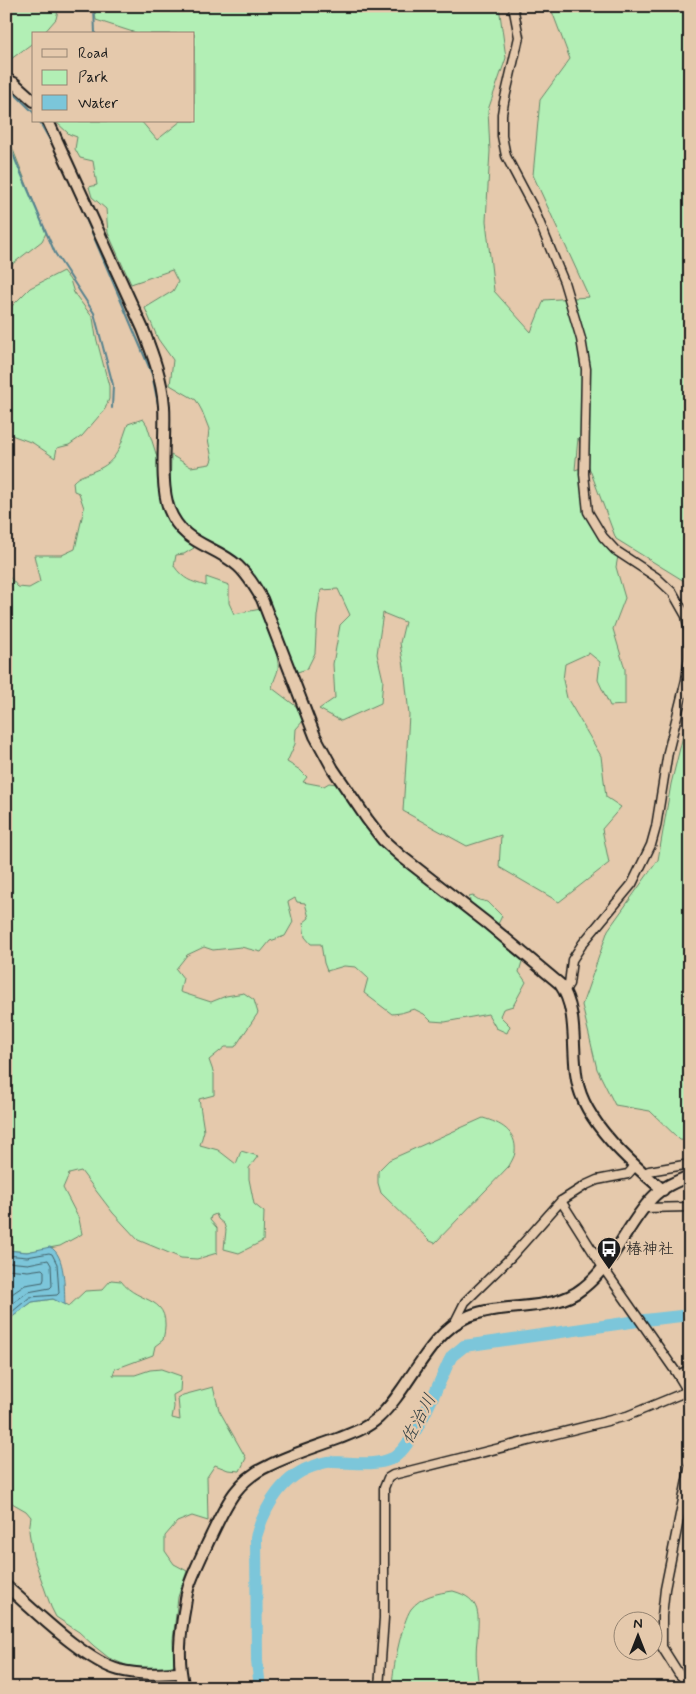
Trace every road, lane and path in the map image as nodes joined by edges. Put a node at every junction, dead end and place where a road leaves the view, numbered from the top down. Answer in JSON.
{"nodes":[{"id":1,"x":513,"y":6,"type":"edge"},
{"id":2,"x":6,"y":78,"type":"edge"},
{"id":3,"x":32,"y":99,"type":"edge"},
{"id":4,"x":48,"y":122,"type":"edge"},
{"id":5,"x":565,"y":990,"type":"junction"},
{"id":6,"x":690,"y":1164,"type":"edge"},
{"id":7,"x":635,"y":1166,"type":"junction"},
{"id":8,"x":644,"y":1173,"type":"junction"},
{"id":9,"x":690,"y":1176,"type":"edge"},
{"id":10,"x":663,"y":1190,"type":"junction"},
{"id":11,"x":561,"y":1201,"type":"junction"},
{"id":12,"x":690,"y":1207,"type":"edge"},
{"id":13,"x":645,"y":1208,"type":"junction"},
{"id":14,"x":604,"y":1269,"type":"junction"},
{"id":15,"x":454,"y":1324,"type":"junction"},
{"id":16,"x":690,"y":1369,"type":"edge"},
{"id":17,"x":678,"y":1375,"type":"junction"},
{"id":18,"x":689,"y":1393,"type":"edge"},
{"id":19,"x":690,"y":1465,"type":"edge"},
{"id":20,"x":6,"y":1586,"type":"edge"},
{"id":21,"x":180,"y":1673,"type":"junction"},
{"id":22,"x":689,"y":1685,"type":"edge"},
{"id":23,"x":184,"y":1688,"type":"edge"},
{"id":24,"x":379,"y":1688,"type":"edge"},
{"id":25,"x":685,"y":1688,"type":"edge"}],
"edges":[{"from":1,"to":5,"type":"street"},
{"from":2,"to":3,"type":"street"},
{"from":4,"to":5,"type":"street"},
{"from":5,"to":7,"type":"street"},
{"from":6,"to":8,"type":"street"},
{"from":7,"to":8,"type":"street"},
{"from":7,"to":11,"type":"street"},
{"from":8,"to":10,"type":"street"},
{"from":9,"to":10,"type":"street"},
{"from":10,"to":13,"type":"street"},
{"from":11,"to":14,"type":"street"},
{"from":11,"to":15,"type":"street"},
{"from":12,"to":13,"type":"street"},
{"from":13,"to":14,"type":"street"},
{"from":14,"to":15,"type":"street"},
{"from":14,"to":17,"type":"street"},
{"from":15,"to":21,"type":"street"},
{"from":16,"to":17,"type":"street"},
{"from":17,"to":18,"type":"street"},
{"from":18,"to":24,"type":"street"},
{"from":19,"to":22,"type":"street"},
{"from":20,"to":21,"type":"street"},
{"from":21,"to":23,"type":"street"},
{"from":22,"to":25,"type":"street"}]}
